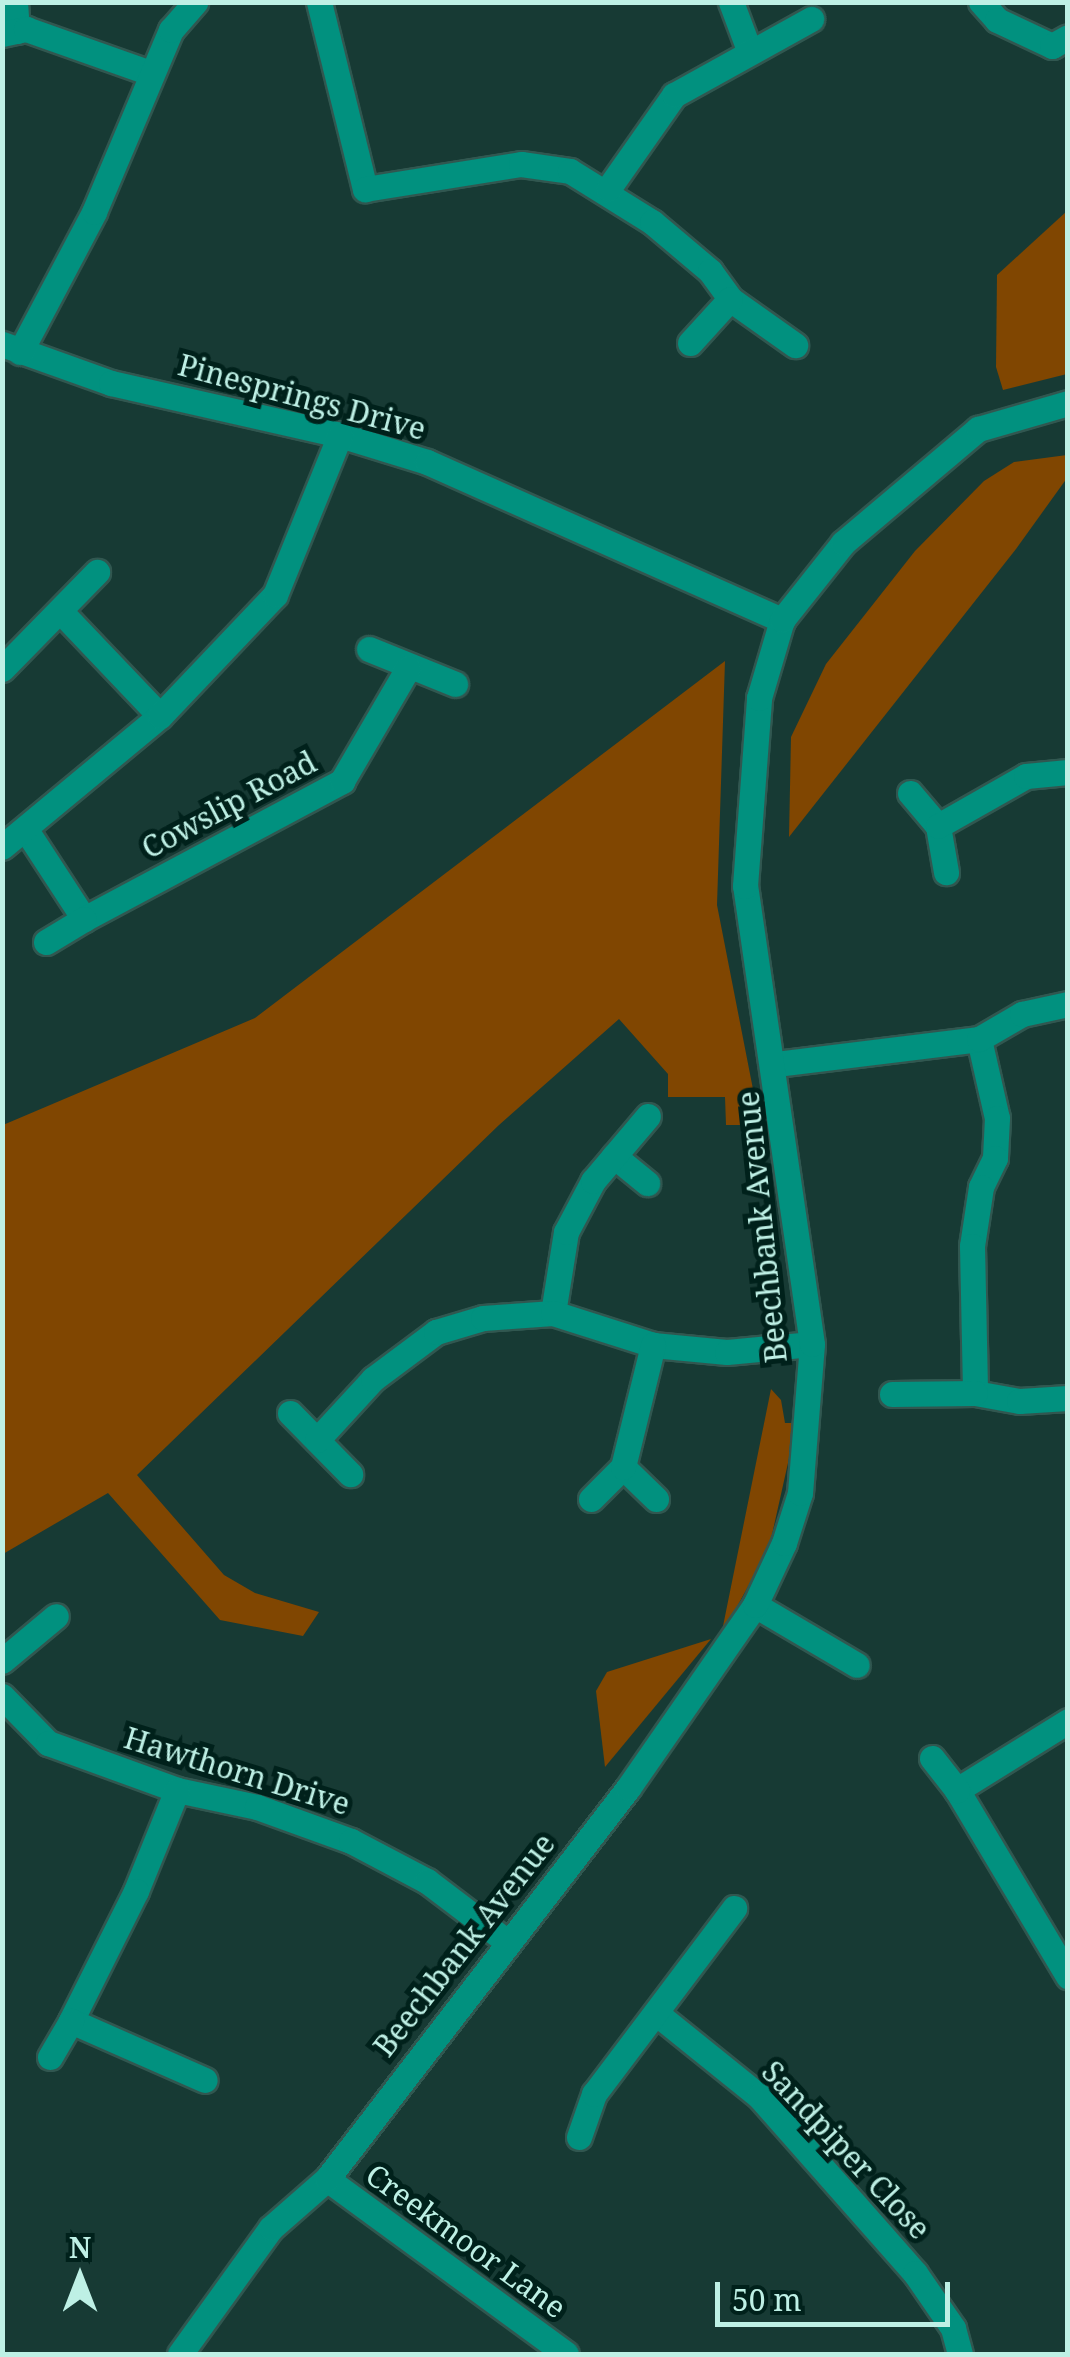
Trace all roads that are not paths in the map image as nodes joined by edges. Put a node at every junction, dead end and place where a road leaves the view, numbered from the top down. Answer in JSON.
{"nodes":[{"id":1,"x":15,"y":2,"type":"edge"},
{"id":2,"x":195,"y":2,"type":"edge"},
{"id":3,"x":319,"y":2,"type":"edge"},
{"id":4,"x":731,"y":2,"type":"edge"},
{"id":5,"x":981,"y":2,"type":"edge"},
{"id":6,"x":811,"y":18,"type":"dead end"},
{"id":7,"x":10,"y":32,"type":"edge"},
{"id":8,"x":1068,"y":37,"type":"edge"},
{"id":9,"x":749,"y":50,"type":"junction"},
{"id":10,"x":150,"y":73,"type":"junction"},
{"id":11,"x":366,"y":189,"type":"junction"},
{"id":12,"x":608,"y":189,"type":"junction"},
{"id":13,"x":365,"y":216,"type":"dead end"},
{"id":14,"x":730,"y":299,"type":"junction"},
{"id":15,"x":690,"y":344,"type":"dead end"},
{"id":16,"x":795,"y":344,"type":"dead end"},
{"id":17,"x":11,"y":348,"type":"edge"},
{"id":18,"x":1068,"y":403,"type":"edge"},
{"id":19,"x":340,"y":435,"type":"junction"},
{"id":20,"x":97,"y":572,"type":"dead end"},
{"id":21,"x":62,"y":613,"type":"junction"},
{"id":22,"x":782,"y":620,"type":"junction"},
{"id":23,"x":369,"y":649,"type":"dead end"},
{"id":24,"x":2,"y":668,"type":"edge"},
{"id":25,"x":408,"y":668,"type":"junction"},
{"id":26,"x":455,"y":684,"type":"dead end"},
{"id":27,"x":160,"y":716,"type":"junction"},
{"id":28,"x":1068,"y":772,"type":"edge"},
{"id":29,"x":910,"y":794,"type":"dead end"},
{"id":30,"x":938,"y":826,"type":"junction"},
{"id":31,"x":28,"y":832,"type":"junction"},
{"id":32,"x":2,"y":847,"type":"edge"},
{"id":33,"x":946,"y":872,"type":"dead end"},
{"id":34,"x":84,"y":919,"type":"junction"},
{"id":35,"x":46,"y":942,"type":"dead end"},
{"id":36,"x":1068,"y":1004,"type":"edge"},
{"id":37,"x":979,"y":1039,"type":"junction"},
{"id":38,"x":776,"y":1064,"type":"junction"},
{"id":39,"x":648,"y":1116,"type":"dead end"},
{"id":40,"x":614,"y":1156,"type":"junction"},
{"id":41,"x":647,"y":1183,"type":"dead end"},
{"id":42,"x":553,"y":1313,"type":"junction"},
{"id":43,"x":812,"y":1344,"type":"junction"},
{"id":44,"x":653,"y":1346,"type":"junction"},
{"id":45,"x":892,"y":1394,"type":"dead end"},
{"id":46,"x":975,"y":1394,"type":"junction"},
{"id":47,"x":1068,"y":1398,"type":"edge"},
{"id":48,"x":290,"y":1413,"type":"dead end"},
{"id":49,"x":316,"y":1440,"type":"junction"},
{"id":50,"x":623,"y":1467,"type":"junction"},
{"id":51,"x":350,"y":1474,"type":"dead end"},
{"id":52,"x":591,"y":1498,"type":"dead end"},
{"id":53,"x":656,"y":1498,"type":"dead end"},
{"id":54,"x":755,"y":1605,"type":"junction"},
{"id":55,"x":56,"y":1616,"type":"dead end"},
{"id":56,"x":2,"y":1661,"type":"edge"},
{"id":57,"x":857,"y":1665,"type":"dead end"},
{"id":58,"x":2,"y":1696,"type":"edge"},
{"id":59,"x":1068,"y":1722,"type":"edge"},
{"id":60,"x":932,"y":1758,"type":"dead end"},
{"id":61,"x":177,"y":1790,"type":"junction"},
{"id":62,"x":957,"y":1790,"type":"junction"},
{"id":63,"x":734,"y":1908,"type":"dead end"},
{"id":64,"x":506,"y":1941,"type":"junction"},
{"id":65,"x":1068,"y":1976,"type":"edge"},
{"id":66,"x":656,"y":2013,"type":"junction"},
{"id":67,"x":72,"y":2022,"type":"junction"},
{"id":68,"x":50,"y":2058,"type":"dead end"},
{"id":69,"x":205,"y":2080,"type":"dead end"},
{"id":70,"x":579,"y":2136,"type":"dead end"},
{"id":71,"x":327,"y":2179,"type":"junction"},
{"id":72,"x":556,"y":2352,"type":"edge"},
{"id":73,"x":180,"y":2354,"type":"edge"},
{"id":74,"x":960,"y":2354,"type":"edge"}],
"edges":[{"from":1,"to":7,"type":"street"},
{"from":2,"to":10,"type":"street"},
{"from":3,"to":11,"type":"street"},
{"from":4,"to":9,"type":"street"},
{"from":5,"to":8,"type":"street"},
{"from":6,"to":9,"type":"street"},
{"from":7,"to":10,"type":"street"},
{"from":9,"to":12,"type":"street"},
{"from":10,"to":17,"type":"street"},
{"from":11,"to":12,"type":"street"},
{"from":11,"to":13,"type":"street"},
{"from":12,"to":14,"type":"street"},
{"from":14,"to":15,"type":"street"},
{"from":14,"to":16,"type":"street"},
{"from":17,"to":19,"type":"street","name":"Pinesprings Drive"},
{"from":18,"to":22,"type":"street","name":"Beechbank Avenue"},
{"from":19,"to":22,"type":"street","name":"Pinesprings Drive"},
{"from":19,"to":27,"type":"street"},
{"from":20,"to":21,"type":"street"},
{"from":21,"to":24,"type":"street"},
{"from":21,"to":27,"type":"street"},
{"from":22,"to":38,"type":"street","name":"Beechbank Avenue"},
{"from":23,"to":25,"type":"street"},
{"from":25,"to":26,"type":"street"},
{"from":25,"to":34,"type":"street","name":"Cowslip Road"},
{"from":27,"to":31,"type":"street"},
{"from":28,"to":30,"type":"street"},
{"from":29,"to":30,"type":"street"},
{"from":30,"to":33,"type":"street"},
{"from":31,"to":32,"type":"street"},
{"from":31,"to":34,"type":"street"},
{"from":34,"to":35,"type":"street","name":"Cowslip Road"},
{"from":36,"to":37,"type":"street"},
{"from":37,"to":38,"type":"street"},
{"from":37,"to":46,"type":"street"},
{"from":38,"to":43,"type":"street","name":"Beechbank Avenue"},
{"from":39,"to":40,"type":"street"},
{"from":40,"to":41,"type":"street"},
{"from":40,"to":42,"type":"street"},
{"from":42,"to":44,"type":"street"},
{"from":42,"to":49,"type":"street"},
{"from":43,"to":44,"type":"street"},
{"from":43,"to":54,"type":"street","name":"Beechbank Avenue"},
{"from":44,"to":50,"type":"street"},
{"from":45,"to":46,"type":"street"},
{"from":46,"to":47,"type":"street"},
{"from":48,"to":49,"type":"street"},
{"from":49,"to":51,"type":"street"},
{"from":50,"to":52,"type":"street"},
{"from":50,"to":53,"type":"street"},
{"from":54,"to":57,"type":"street"},
{"from":54,"to":64,"type":"street","name":"Beechbank Avenue"},
{"from":55,"to":56,"type":"street"},
{"from":58,"to":61,"type":"street","name":"Hawthorn Drive"},
{"from":59,"to":62,"type":"street"},
{"from":60,"to":62,"type":"street"},
{"from":61,"to":64,"type":"street","name":"Hawthorn Drive"},
{"from":61,"to":67,"type":"street"},
{"from":62,"to":65,"type":"street"},
{"from":63,"to":66,"type":"street"},
{"from":64,"to":71,"type":"street","name":"Beechbank Avenue"},
{"from":66,"to":70,"type":"street"},
{"from":66,"to":74,"type":"street","name":"Sandpiper Close"},
{"from":67,"to":68,"type":"street"},
{"from":67,"to":69,"type":"street"},
{"from":71,"to":72,"type":"street","name":"Creekmoor Lane"},
{"from":71,"to":73,"type":"street","name":"Beechbank Avenue"}]}
